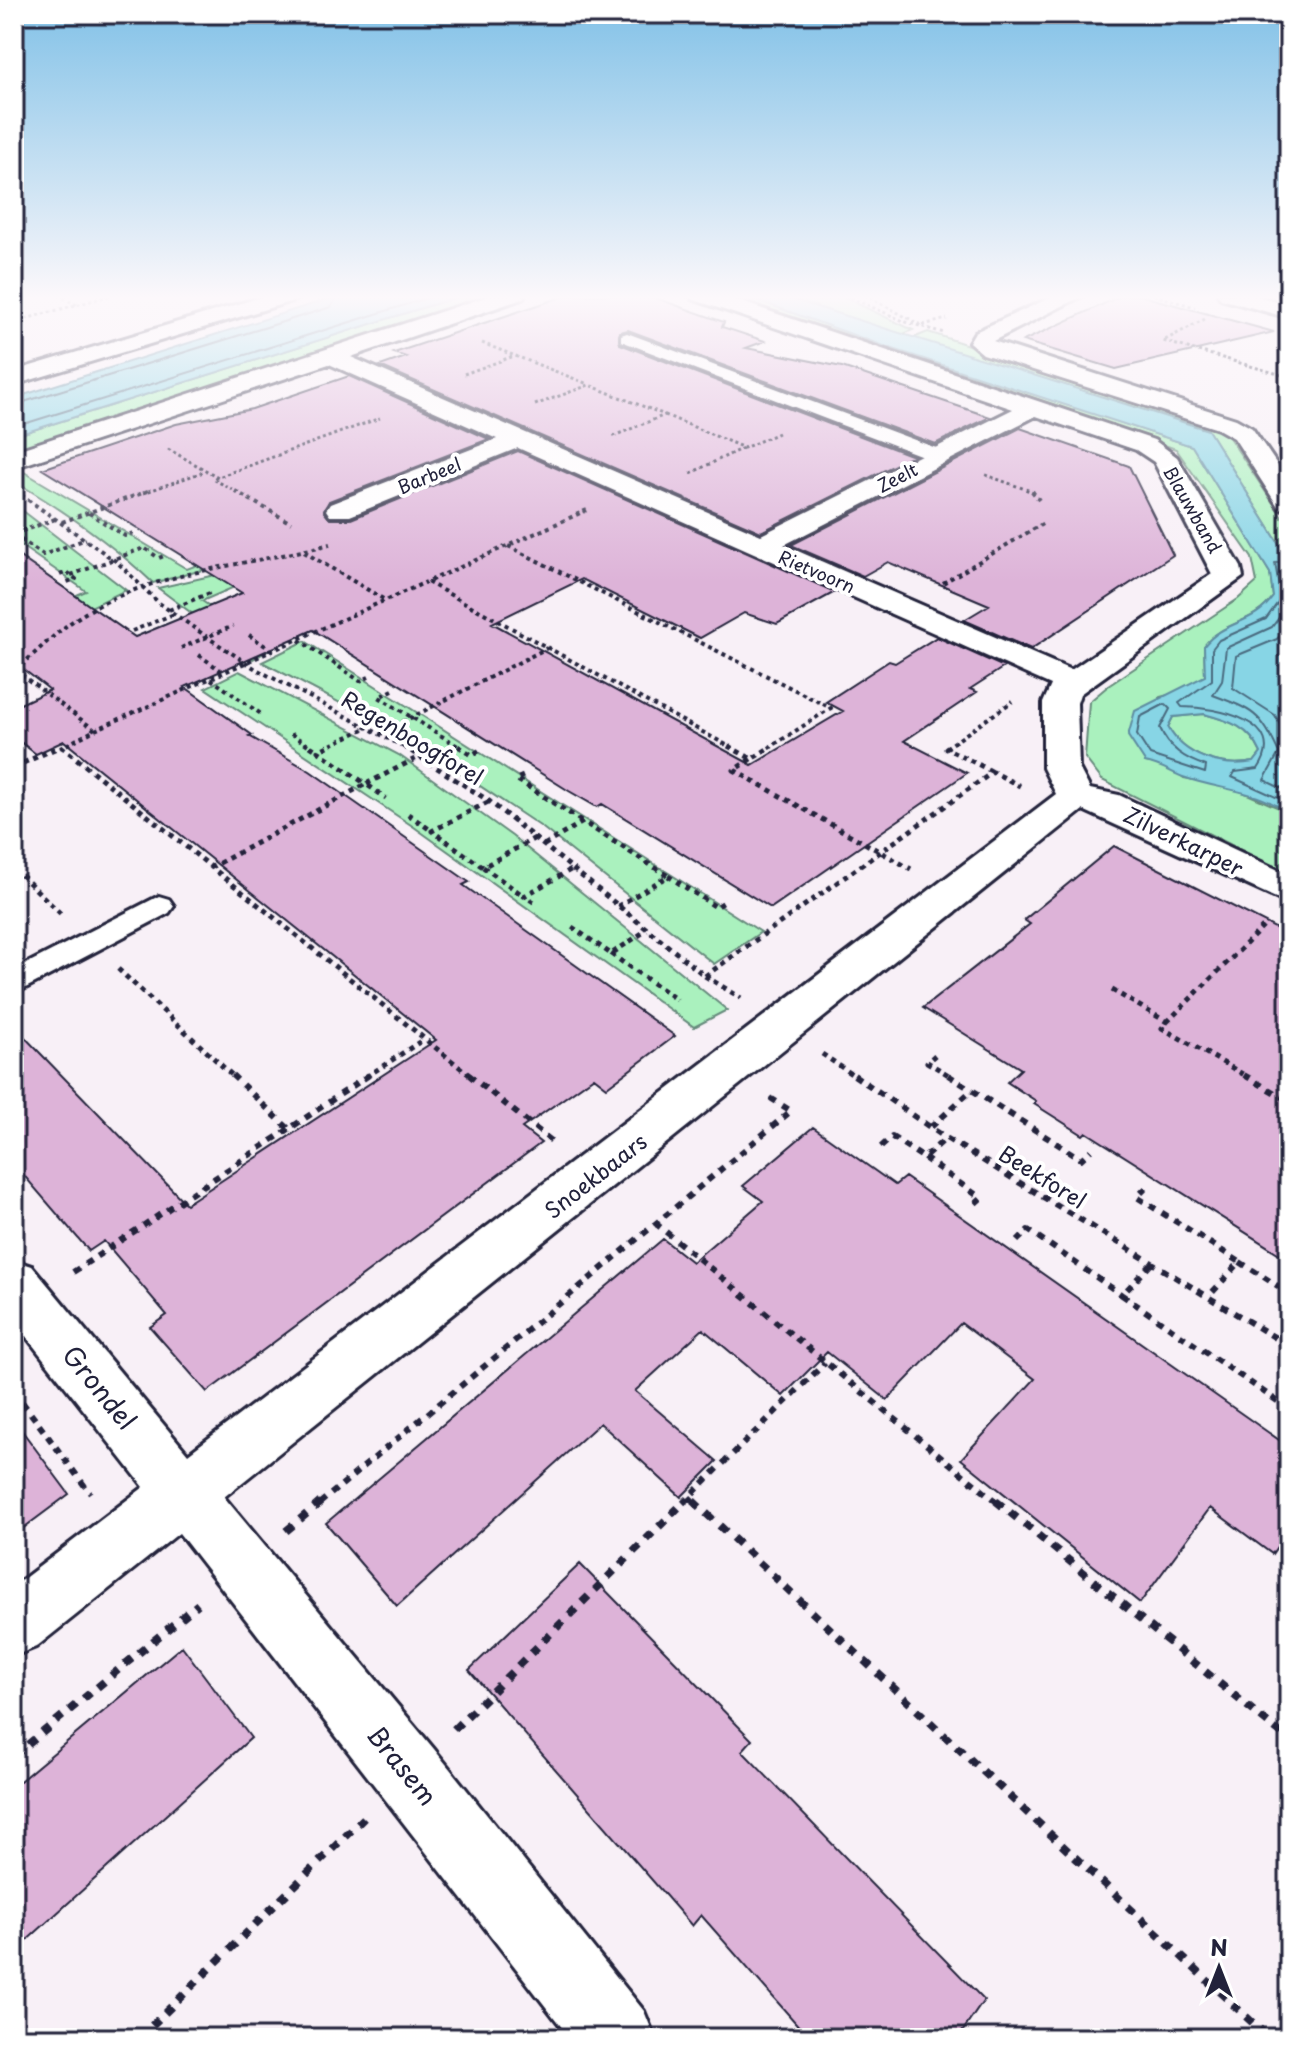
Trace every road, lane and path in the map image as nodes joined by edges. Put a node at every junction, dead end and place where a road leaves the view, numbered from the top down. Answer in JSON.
{"nodes":[{"id":1,"x":227,"y":391,"type":"edge"},
{"id":2,"x":409,"y":391,"type":"edge"},
{"id":3,"x":574,"y":391,"type":"edge"},
{"id":4,"x":604,"y":391,"type":"edge"},
{"id":5,"x":768,"y":391,"type":"edge"},
{"id":6,"x":982,"y":391,"type":"edge"},
{"id":7,"x":1122,"y":391,"type":"edge"},
{"id":8,"x":430,"y":400,"type":"junction"},
{"id":9,"x":1033,"y":408,"type":"junction"},
{"id":10,"x":825,"y":412,"type":"junction"},
{"id":11,"x":665,"y":415,"type":"junction"},
{"id":12,"x":124,"y":424,"type":"junction"},
{"id":13,"x":485,"y":424,"type":"junction"},
{"id":14,"x":519,"y":439,"type":"junction"},
{"id":15,"x":940,"y":456,"type":"junction"},
{"id":16,"x":562,"y":457,"type":"junction"},
{"id":17,"x":14,"y":460,"type":"edge"},
{"id":18,"x":207,"y":471,"type":"junction"},
{"id":19,"x":218,"y":477,"type":"junction"},
{"id":20,"x":632,"y":490,"type":"junction"},
{"id":21,"x":14,"y":491,"type":"edge"},
{"id":22,"x":1289,"y":502,"type":"edge"},
{"id":23,"x":340,"y":510,"type":"dead end"},
{"id":24,"x":88,"y":513,"type":"junction"},
{"id":25,"x":56,"y":519,"type":"junction"},
{"id":26,"x":62,"y":522,"type":"junction"},
{"id":27,"x":291,"y":523,"type":"dead end"},
{"id":28,"x":1042,"y":524,"type":"dead end"},
{"id":29,"x":133,"y":533,"type":"dead end"},
{"id":30,"x":14,"y":535,"type":"edge"},
{"id":31,"x":86,"y":539,"type":"junction"},
{"id":32,"x":334,"y":543,"type":"dead end"},
{"id":33,"x":508,"y":546,"type":"junction"},
{"id":34,"x":761,"y":546,"type":"junction"},
{"id":35,"x":303,"y":552,"type":"junction"},
{"id":36,"x":166,"y":555,"type":"dead end"},
{"id":37,"x":113,"y":559,"type":"junction"},
{"id":38,"x":60,"y":575,"type":"dead end"},
{"id":39,"x":71,"y":575,"type":"junction"},
{"id":40,"x":67,"y":582,"type":"dead end"},
{"id":41,"x":427,"y":582,"type":"junction"},
{"id":42,"x":143,"y":588,"type":"junction"},
{"id":43,"x":212,"y":592,"type":"dead end"},
{"id":44,"x":386,"y":600,"type":"junction"},
{"id":45,"x":901,"y":608,"type":"junction"},
{"id":46,"x":171,"y":612,"type":"junction"},
{"id":47,"x":233,"y":626,"type":"dead end"},
{"id":48,"x":132,"y":631,"type":"dead end"},
{"id":49,"x":249,"y":635,"type":"dead end"},
{"id":50,"x":207,"y":637,"type":"junction"},
{"id":51,"x":299,"y":640,"type":"junction"},
{"id":52,"x":181,"y":648,"type":"dead end"},
{"id":53,"x":548,"y":648,"type":"junction"},
{"id":54,"x":273,"y":651,"type":"junction"},
{"id":55,"x":199,"y":655,"type":"dead end"},
{"id":56,"x":247,"y":663,"type":"junction"},
{"id":57,"x":14,"y":671,"type":"edge"},
{"id":58,"x":224,"y":673,"type":"junction"},
{"id":59,"x":369,"y":677,"type":"dead end"},
{"id":60,"x":210,"y":679,"type":"junction"},
{"id":61,"x":1063,"y":679,"type":"junction"},
{"id":62,"x":393,"y":690,"type":"dead end"},
{"id":63,"x":261,"y":714,"type":"dead end"},
{"id":64,"x":412,"y":717,"type":"junction"},
{"id":65,"x":369,"y":726,"type":"junction"},
{"id":66,"x":95,"y":730,"type":"junction"},
{"id":67,"x":381,"y":733,"type":"junction"},
{"id":68,"x":291,"y":734,"type":"dead end"},
{"id":69,"x":59,"y":747,"type":"junction"},
{"id":70,"x":482,"y":749,"type":"dead end"},
{"id":71,"x":318,"y":751,"type":"junction"},
{"id":72,"x":420,"y":757,"type":"junction"},
{"id":73,"x":752,"y":759,"type":"junction"},
{"id":74,"x":14,"y":767,"type":"edge"},
{"id":75,"x":993,"y":772,"type":"junction"},
{"id":76,"x":523,"y":776,"type":"dead end"},
{"id":77,"x":366,"y":784,"type":"junction"},
{"id":78,"x":386,"y":798,"type":"dead end"},
{"id":79,"x":489,"y":801,"type":"junction"},
{"id":80,"x":1070,"y":802,"type":"junction"},
{"id":81,"x":408,"y":814,"type":"dead end"},
{"id":82,"x":583,"y":822,"type":"junction"},
{"id":83,"x":432,"y":831,"type":"junction"},
{"id":84,"x":535,"y":838,"type":"junction"},
{"id":85,"x":544,"y":845,"type":"junction"},
{"id":86,"x":881,"y":852,"type":"junction"},
{"id":87,"x":483,"y":867,"type":"junction"},
{"id":88,"x":14,"y":868,"type":"edge"},
{"id":89,"x":210,"y":868,"type":"junction"},
{"id":90,"x":574,"y":868,"type":"junction"},
{"id":91,"x":668,"y":876,"type":"junction"},
{"id":92,"x":1289,"y":891,"type":"edge"},
{"id":93,"x":954,"y":893,"type":"junction"},
{"id":94,"x":524,"y":896,"type":"junction"},
{"id":95,"x":726,"y":901,"type":"dead end"},
{"id":96,"x":534,"y":902,"type":"dead end"},
{"id":97,"x":159,"y":906,"type":"dead end"},
{"id":98,"x":618,"y":906,"type":"junction"},
{"id":99,"x":1267,"y":923,"type":"dead end"},
{"id":100,"x":572,"y":927,"type":"dead end"},
{"id":101,"x":647,"y":930,"type":"junction"},
{"id":102,"x":90,"y":942,"type":"junction"},
{"id":103,"x":611,"y":954,"type":"junction"},
{"id":104,"x":705,"y":976,"type":"junction"},
{"id":105,"x":14,"y":983,"type":"edge"},
{"id":106,"x":1112,"y":990,"type":"dead end"},
{"id":107,"x":677,"y":1000,"type":"dead end"},
{"id":108,"x":1167,"y":1022,"type":"junction"},
{"id":109,"x":424,"y":1039,"type":"junction"},
{"id":110,"x":799,"y":1046,"type":"junction"},
{"id":111,"x":837,"y":1046,"type":"dead end"},
{"id":112,"x":825,"y":1055,"type":"junction"},
{"id":113,"x":935,"y":1055,"type":"dead end"},
{"id":114,"x":783,"y":1090,"type":"dead end"},
{"id":115,"x":972,"y":1090,"type":"junction"},
{"id":116,"x":1289,"y":1101,"type":"edge"},
{"id":117,"x":931,"y":1127,"type":"junction"},
{"id":118,"x":289,"y":1129,"type":"junction"},
{"id":119,"x":946,"y":1138,"type":"junction"},
{"id":120,"x":881,"y":1147,"type":"dead end"},
{"id":121,"x":561,"y":1148,"type":"dead end"},
{"id":122,"x":1091,"y":1150,"type":"dead end"},
{"id":123,"x":924,"y":1158,"type":"junction"},
{"id":124,"x":1146,"y":1188,"type":"dead end"},
{"id":125,"x":971,"y":1207,"type":"dead end"},
{"id":126,"x":655,"y":1223,"type":"junction"},
{"id":127,"x":1017,"y":1241,"type":"dead end"},
{"id":128,"x":1240,"y":1262,"type":"junction"},
{"id":129,"x":1151,"y":1264,"type":"junction"},
{"id":130,"x":22,"y":1291,"type":"edge"},
{"id":131,"x":1289,"y":1293,"type":"edge"},
{"id":132,"x":1122,"y":1295,"type":"junction"},
{"id":133,"x":1208,"y":1297,"type":"junction"},
{"id":134,"x":1289,"y":1346,"type":"edge"},
{"id":135,"x":825,"y":1363,"type":"junction"},
{"id":136,"x":1289,"y":1409,"type":"edge"},
{"id":137,"x":184,"y":1495,"type":"junction"},
{"id":138,"x":689,"y":1497,"type":"junction"},
{"id":139,"x":243,"y":1566,"type":"junction"},
{"id":140,"x":14,"y":1625,"type":"edge"},
{"id":141,"x":1289,"y":1740,"type":"edge"},
{"id":142,"x":14,"y":1756,"type":"edge"},
{"id":143,"x":410,"y":1773,"type":"junction"},
{"id":144,"x":139,"y":2038,"type":"edge"},
{"id":145,"x":617,"y":2038,"type":"edge"},
{"id":146,"x":1269,"y":2038,"type":"edge"}],
"edges":[{"from":1,"to":12,"type":"street"},
{"from":2,"to":8,"type":"street","name":"Rietvoorn"},
{"from":3,"to":13,"type":"path"},
{"from":4,"to":11,"type":"path"},
{"from":5,"to":10,"type":"lane"},
{"from":6,"to":9,"type":"street","name":"Blauwband"},
{"from":7,"to":22,"type":"street"},
{"from":8,"to":13,"type":"street","name":"Rietvoorn"},
{"from":8,"to":19,"type":"path"},
{"from":9,"to":15,"type":"street","name":"Zeelt"},
{"from":9,"to":61,"type":"street","name":"Blauwband"},
{"from":10,"to":11,"type":"path"},
{"from":10,"to":15,"type":"lane"},
{"from":11,"to":16,"type":"path"},
{"from":12,"to":17,"type":"street"},
{"from":12,"to":18,"type":"path"},
{"from":13,"to":14,"type":"street","name":"Rietvoorn"},
{"from":14,"to":16,"type":"street","name":"Rietvoorn"},
{"from":14,"to":23,"type":"street","name":"Barbeel"},
{"from":15,"to":34,"type":"street","name":"Zeelt"},
{"from":16,"to":20,"type":"street","name":"Rietvoorn"},
{"from":18,"to":19,"type":"path"},
{"from":18,"to":24,"type":"path"},
{"from":19,"to":27,"type":"path"},
{"from":20,"to":33,"type":"path"},
{"from":20,"to":34,"type":"street","name":"Rietvoorn"},
{"from":21,"to":25,"type":"path","name":"Regenboogforel"},
{"from":24,"to":26,"type":"path"},
{"from":24,"to":29,"type":"path"},
{"from":25,"to":26,"type":"path","name":"Regenboogforel"},
{"from":25,"to":30,"type":"path"},
{"from":26,"to":31,"type":"path","name":"Regenboogforel"},
{"from":28,"to":45,"type":"path"},
{"from":30,"to":31,"type":"path"},
{"from":31,"to":37,"type":"path","name":"Regenboogforel"},
{"from":32,"to":35,"type":"path"},
{"from":33,"to":41,"type":"path"},
{"from":33,"to":73,"type":"path"},
{"from":34,"to":45,"type":"street","name":"Rietvoorn"},
{"from":35,"to":42,"type":"path"},
{"from":35,"to":44,"type":"path"},
{"from":36,"to":37,"type":"path"},
{"from":37,"to":39,"type":"path"},
{"from":37,"to":42,"type":"path","name":"Regenboogforel"},
{"from":38,"to":39,"type":"path"},
{"from":39,"to":40,"type":"path"},
{"from":41,"to":44,"type":"path"},
{"from":41,"to":53,"type":"path"},
{"from":42,"to":46,"type":"path","name":"Regenboogforel"},
{"from":42,"to":57,"type":"path"},
{"from":43,"to":46,"type":"path"},
{"from":44,"to":51,"type":"path"},
{"from":45,"to":61,"type":"street","name":"Rietvoorn"},
{"from":46,"to":48,"type":"path"},
{"from":46,"to":50,"type":"path","name":"Regenboogforel"},
{"from":47,"to":50,"type":"path"},
{"from":49,"to":54,"type":"path"},
{"from":50,"to":52,"type":"path"},
{"from":50,"to":56,"type":"path","name":"Regenboogforel"},
{"from":51,"to":54,"type":"path"},
{"from":51,"to":59,"type":"path"},
{"from":53,"to":64,"type":"path"},
{"from":53,"to":73,"type":"path"},
{"from":54,"to":56,"type":"path"},
{"from":55,"to":58,"type":"path"},
{"from":56,"to":58,"type":"path"},
{"from":56,"to":65,"type":"path","name":"Regenboogforel"},
{"from":57,"to":66,"type":"path"},
{"from":58,"to":60,"type":"path"},
{"from":60,"to":63,"type":"path"},
{"from":60,"to":66,"type":"path"},
{"from":61,"to":75,"type":"path"},
{"from":61,"to":80,"type":"street"},
{"from":62,"to":64,"type":"path"},
{"from":64,"to":67,"type":"path"},
{"from":64,"to":70,"type":"path"},
{"from":65,"to":67,"type":"path","name":"Regenboogforel"},
{"from":65,"to":71,"type":"path"},
{"from":66,"to":69,"type":"path"},
{"from":67,"to":72,"type":"path","name":"Regenboogforel"},
{"from":68,"to":71,"type":"path"},
{"from":69,"to":74,"type":"path"},
{"from":69,"to":89,"type":"path"},
{"from":71,"to":77,"type":"path"},
{"from":72,"to":77,"type":"path"},
{"from":72,"to":79,"type":"path","name":"Regenboogforel"},
{"from":73,"to":86,"type":"path"},
{"from":75,"to":80,"type":"path"},
{"from":75,"to":86,"type":"path"},
{"from":76,"to":82,"type":"path"},
{"from":77,"to":78,"type":"path"},
{"from":77,"to":89,"type":"path"},
{"from":79,"to":83,"type":"path"},
{"from":79,"to":84,"type":"path","name":"Regenboogforel"},
{"from":80,"to":92,"type":"street","name":"Zilverkarper"},
{"from":80,"to":93,"type":"street","name":"Snoekbaars"},
{"from":81,"to":83,"type":"path"},
{"from":82,"to":85,"type":"path"},
{"from":82,"to":91,"type":"path"},
{"from":83,"to":87,"type":"path"},
{"from":84,"to":85,"type":"path","name":"Regenboogforel"},
{"from":84,"to":87,"type":"path"},
{"from":85,"to":90,"type":"path","name":"Regenboogforel"},
{"from":86,"to":93,"type":"path"},
{"from":86,"to":104,"type":"path"},
{"from":87,"to":94,"type":"path"},
{"from":88,"to":102,"type":"path"},
{"from":89,"to":109,"type":"path"},
{"from":90,"to":94,"type":"path"},
{"from":90,"to":98,"type":"path","name":"Regenboogforel"},
{"from":91,"to":95,"type":"path"},
{"from":91,"to":98,"type":"path"},
{"from":93,"to":110,"type":"street","name":"Snoekbaars"},
{"from":94,"to":96,"type":"path"},
{"from":97,"to":102,"type":"lane"},
{"from":98,"to":101,"type":"path","name":"Regenboogforel"},
{"from":99,"to":108,"type":"path"},
{"from":100,"to":103,"type":"path"},
{"from":101,"to":103,"type":"path"},
{"from":101,"to":104,"type":"path","name":"Regenboogforel"},
{"from":102,"to":105,"type":"lane"},
{"from":102,"to":118,"type":"path"},
{"from":103,"to":107,"type":"path"},
{"from":104,"to":110,"type":"path","name":"Regenboogforel"},
{"from":106,"to":108,"type":"path"},
{"from":108,"to":116,"type":"path"},
{"from":109,"to":118,"type":"path"},
{"from":109,"to":121,"type":"path"},
{"from":110,"to":112,"type":"path"},
{"from":110,"to":112,"type":"path","name":"Beekforel"},
{"from":110,"to":137,"type":"street","name":"Snoekbaars"},
{"from":111,"to":112,"type":"path"},
{"from":112,"to":117,"type":"path","name":"Beekforel"},
{"from":113,"to":115,"type":"path"},
{"from":114,"to":126,"type":"path"},
{"from":115,"to":117,"type":"path"},
{"from":115,"to":122,"type":"path"},
{"from":117,"to":119,"type":"path","name":"Beekforel"},
{"from":118,"to":130,"type":"path"},
{"from":119,"to":123,"type":"path"},
{"from":119,"to":129,"type":"path","name":"Beekforel"},
{"from":120,"to":123,"type":"path"},
{"from":123,"to":125,"type":"path"},
{"from":124,"to":128,"type":"path"},
{"from":126,"to":135,"type":"path"},
{"from":126,"to":139,"type":"path"},
{"from":127,"to":132,"type":"path"},
{"from":128,"to":131,"type":"path"},
{"from":128,"to":133,"type":"path"},
{"from":129,"to":132,"type":"path"},
{"from":129,"to":133,"type":"path","name":"Beekforel"},
{"from":130,"to":137,"type":"street","name":"Grondel"},
{"from":132,"to":136,"type":"path"},
{"from":133,"to":134,"type":"path","name":"Beekforel"},
{"from":135,"to":138,"type":"path"},
{"from":135,"to":141,"type":"path"},
{"from":137,"to":139,"type":"street","name":"Brasem"},
{"from":137,"to":140,"type":"street","name":"Snoekbaars"},
{"from":138,"to":143,"type":"path"},
{"from":138,"to":146,"type":"path"},
{"from":139,"to":142,"type":"path"},
{"from":139,"to":143,"type":"street","name":"Brasem"},
{"from":143,"to":144,"type":"path"},
{"from":143,"to":145,"type":"street","name":"Brasem"}]}
